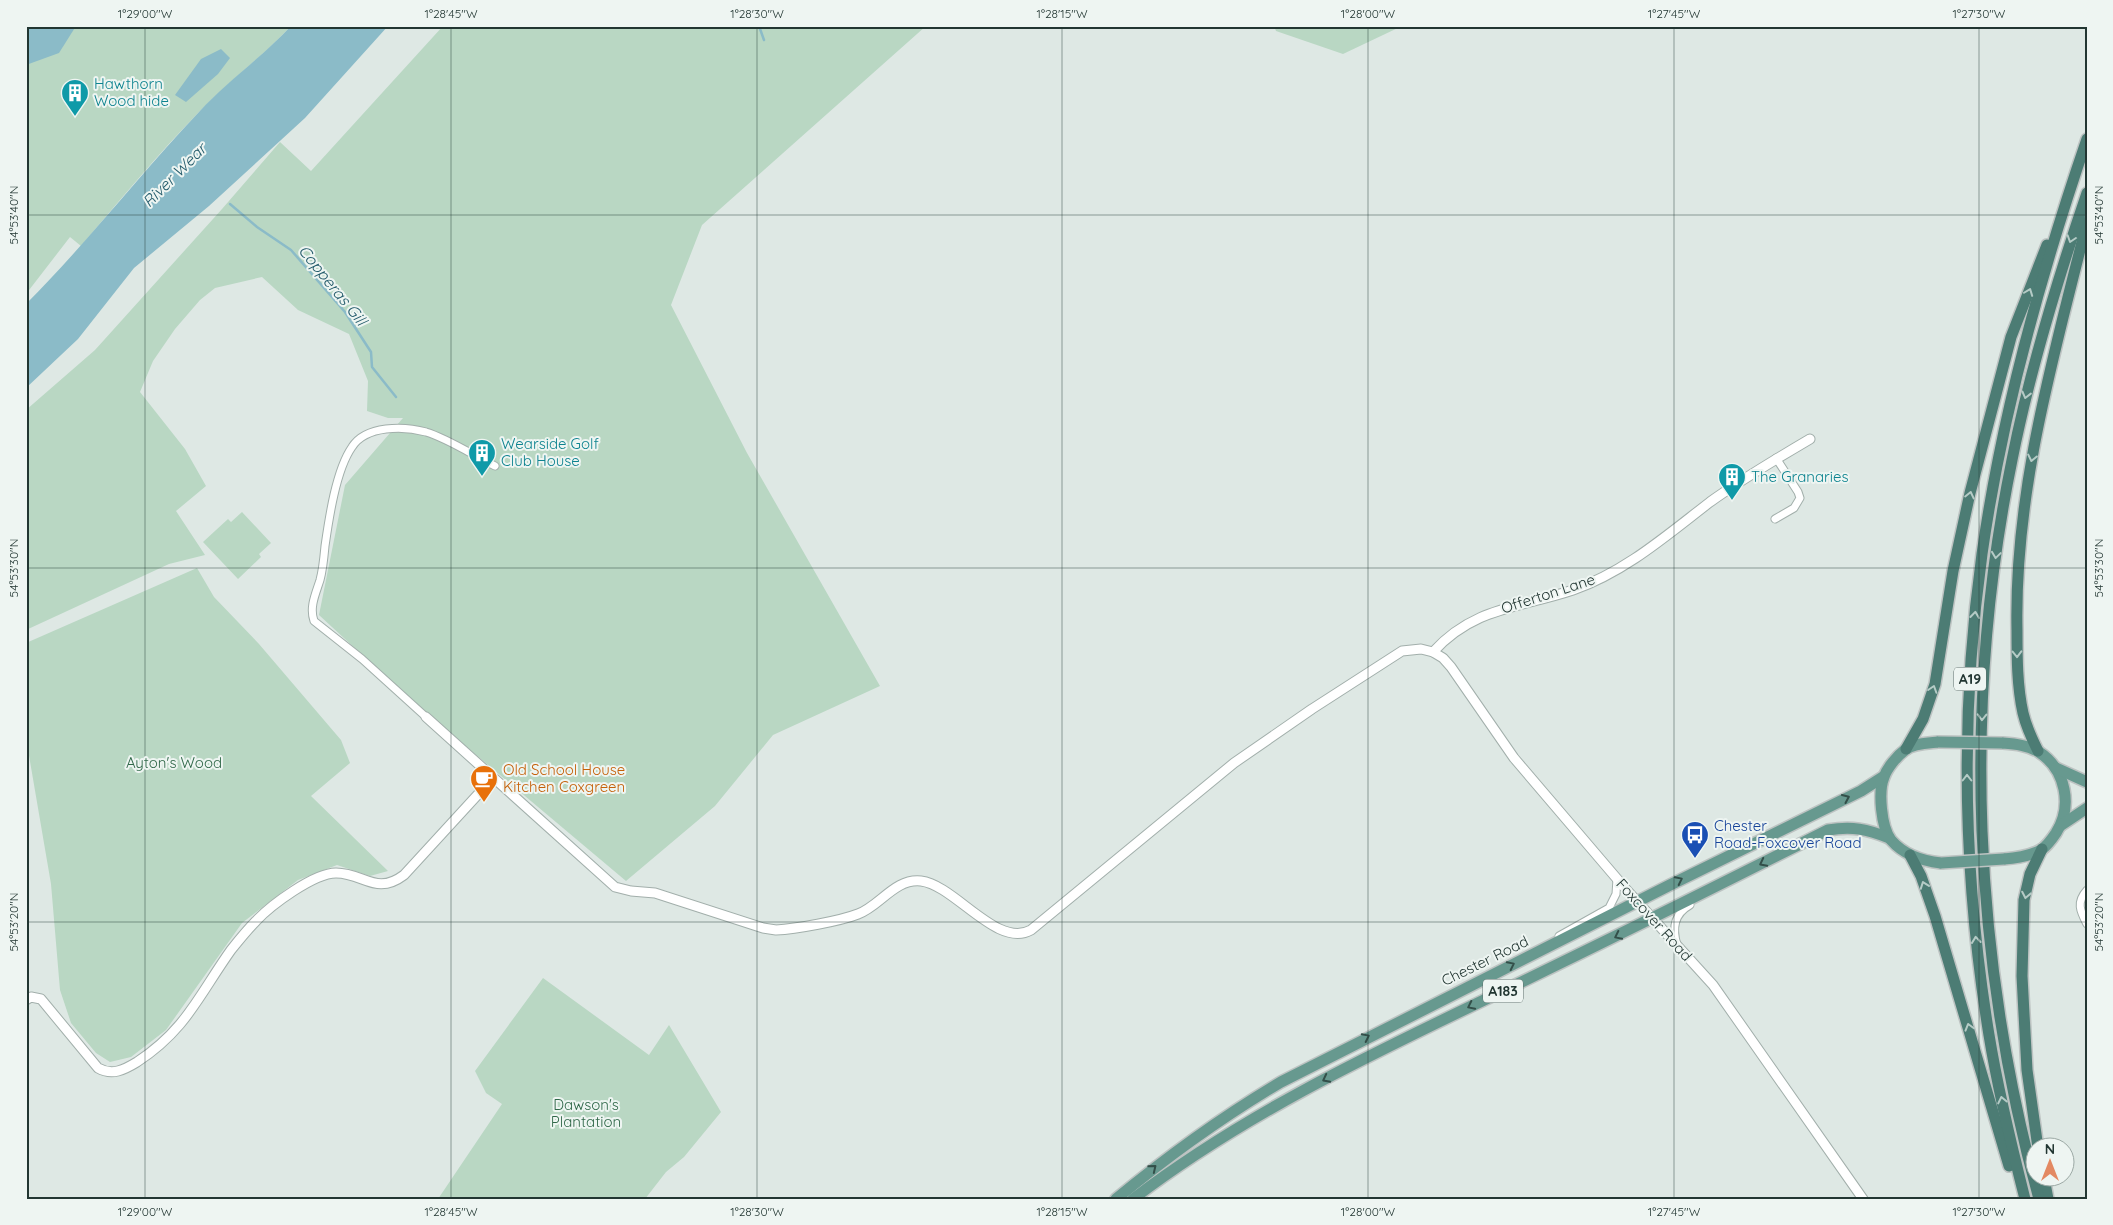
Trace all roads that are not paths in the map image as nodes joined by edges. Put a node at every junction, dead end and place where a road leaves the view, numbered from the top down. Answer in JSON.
{"nodes":[{"id":1,"x":2087,"y":139,"type":"edge"},
{"id":2,"x":2077,"y":167,"type":"junction"},
{"id":3,"x":2087,"y":193,"type":"edge"},
{"id":4,"x":2087,"y":222,"type":"edge"},
{"id":5,"x":1810,"y":439,"type":"dead end"},
{"id":6,"x":1776,"y":458,"type":"junction"},
{"id":7,"x":495,"y":466,"type":"dead end"},
{"id":8,"x":1775,"y":519,"type":"dead end"},
{"id":9,"x":1433,"y":652,"type":"junction"},
{"id":10,"x":426,"y":717,"type":"joint"},
{"id":11,"x":1906,"y":749,"type":"junction"},
{"id":12,"x":2038,"y":752,"type":"junction"},
{"id":13,"x":2056,"y":768,"type":"junction"},
{"id":14,"x":1883,"y":777,"type":"junction"},
{"id":15,"x":493,"y":778,"type":"junction"},
{"id":16,"x":2087,"y":782,"type":"edge"},
{"id":17,"x":2087,"y":808,"type":"edge"},
{"id":18,"x":2060,"y":826,"type":"junction"},
{"id":19,"x":1889,"y":838,"type":"junction"},
{"id":20,"x":2042,"y":849,"type":"junction"},
{"id":21,"x":1910,"y":855,"type":"junction"},
{"id":22,"x":1735,"y":877,"type":"junction"},
{"id":23,"x":1617,"y":879,"type":"junction"},
{"id":24,"x":2087,"y":890,"type":"edge"},
{"id":25,"x":1638,"y":901,"type":"junction"},
{"id":26,"x":1652,"y":919,"type":"junction"},
{"id":27,"x":2087,"y":924,"type":"edge"},
{"id":28,"x":1677,"y":946,"type":"junction"},
{"id":29,"x":1530,"y":956,"type":"junction"},
{"id":30,"x":26,"y":1000,"type":"edge"},
{"id":31,"x":2037,"y":1138,"type":"edge"},
{"id":32,"x":1116,"y":1199,"type":"edge"},
{"id":33,"x":1133,"y":1199,"type":"edge"},
{"id":34,"x":1863,"y":1199,"type":"edge"},
{"id":35,"x":2019,"y":1199,"type":"edge"},
{"id":36,"x":2025,"y":1199,"type":"edge"},
{"id":37,"x":2039,"y":1199,"type":"edge"}],
"edges":[{"from":1,"to":2,"type":"highway","number":"A19"},
{"from":11,"to":2,"type":"highway","one_way":true},
{"from":36,"to":2,"type":"highway","number":"A19","one_way":true},
{"from":3,"to":37,"type":"highway","number":"A19","one_way":true},
{"from":4,"to":12,"type":"highway","one_way":true},
{"from":5,"to":6,"type":"street"},
{"from":6,"to":8,"type":"street"},
{"from":6,"to":9,"type":"street","name":"Offerton Lane"},
{"from":7,"to":10,"type":"street"},
{"from":9,"to":15,"type":"street"},
{"from":9,"to":23,"type":"street","name":"Foxcover Road"},
{"from":10,"to":15,"type":"street"},
{"from":11,"to":12,"type":"main road","bridge":true},
{"from":11,"to":14,"type":"main road"},
{"from":12,"to":13,"type":"main road"},
{"from":13,"to":16,"type":"main road"},
{"from":13,"to":18,"type":"main road"},
{"from":14,"to":19,"type":"main road"},
{"from":25,"to":14,"type":"main road","name":"Chester Road","number":"A183","one_way":true},
{"from":15,"to":30,"type":"street"},
{"from":17,"to":18,"type":"main road"},
{"from":18,"to":20,"type":"main road"},
{"from":19,"to":21,"type":"main road"},
{"from":19,"to":22,"type":"main road","number":"A183","one_way":true},
{"from":20,"to":21,"type":"main road","bridge":true},
{"from":20,"to":31,"type":"highway","one_way":true},
{"from":35,"to":21,"type":"highway","one_way":true},
{"from":22,"to":26,"type":"main road","number":"A183"},
{"from":22,"to":28,"type":"street"},
{"from":23,"to":25,"type":"street","name":"Foxcover Road"},
{"from":23,"to":29,"type":"street"},
{"from":24,"to":27,"type":"street"},
{"from":25,"to":26,"type":"street","name":"Foxcover Road"},
{"from":25,"to":29,"type":"main road","name":"Chester Road","number":"A183"},
{"from":26,"to":28,"type":"street","name":"Foxcover Road"},
{"from":26,"to":33,"type":"main road","number":"A183","one_way":true},
{"from":28,"to":34,"type":"street","name":"Foxcover Road"},
{"from":32,"to":29,"type":"main road","name":"Chester Road","number":"A183","one_way":true}]}
